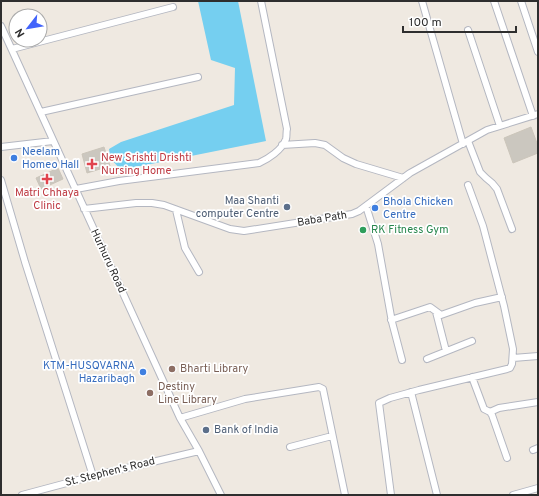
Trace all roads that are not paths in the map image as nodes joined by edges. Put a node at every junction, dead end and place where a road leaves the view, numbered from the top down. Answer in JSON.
{"nodes":[{"id":1,"x":261,"y":1,"type":"edge"},
{"id":2,"x":422,"y":1,"type":"edge"},
{"id":3,"x":494,"y":1,"type":"edge"},
{"id":4,"x":521,"y":1,"type":"edge"},
{"id":5,"x":173,"y":7,"type":"dead end"},
{"id":6,"x":2,"y":29,"type":"edge"},
{"id":7,"x":468,"y":30,"type":"dead end"},
{"id":8,"x":12,"y":49,"type":"junction"},
{"id":9,"x":538,"y":52,"type":"edge"},
{"id":10,"x":198,"y":77,"type":"dead end"},
{"id":11,"x":41,"y":112,"type":"junction"},
{"id":12,"x":536,"y":115,"type":"edge"},
{"id":13,"x":500,"y":126,"type":"junction"},
{"id":14,"x":53,"y":141,"type":"junction"},
{"id":15,"x":465,"y":142,"type":"junction"},
{"id":16,"x":282,"y":145,"type":"junction"},
{"id":17,"x":1,"y":147,"type":"edge"},
{"id":18,"x":403,"y":178,"type":"junction"},
{"id":19,"x":1,"y":180,"type":"edge"},
{"id":20,"x":468,"y":184,"type":"dead end"},
{"id":21,"x":76,"y":189,"type":"junction"},
{"id":22,"x":366,"y":206,"type":"junction"},
{"id":23,"x":84,"y":209,"type":"junction"},
{"id":24,"x":176,"y":210,"type":"junction"},
{"id":25,"x":512,"y":229,"type":"dead end"},
{"id":26,"x":199,"y":272,"type":"dead end"},
{"id":27,"x":502,"y":296,"type":"junction"},
{"id":28,"x":436,"y":312,"type":"junction"},
{"id":29,"x":391,"y":320,"type":"junction"},
{"id":30,"x":472,"y":341,"type":"dead end"},
{"id":31,"x":446,"y":351,"type":"junction"},
{"id":32,"x":538,"y":356,"type":"edge"},
{"id":33,"x":513,"y":358,"type":"junction"},
{"id":34,"x":427,"y":359,"type":"dead end"},
{"id":35,"x":402,"y":360,"type":"dead end"},
{"id":36,"x":472,"y":377,"type":"junction"},
{"id":37,"x":411,"y":392,"type":"junction"},
{"id":38,"x":538,"y":402,"type":"edge"},
{"id":39,"x":490,"y":412,"type":"junction"},
{"id":40,"x":180,"y":418,"type":"junction"},
{"id":41,"x":332,"y":436,"type":"junction"},
{"id":42,"x":290,"y":448,"type":"dead end"},
{"id":43,"x":199,"y":451,"type":"junction"},
{"id":44,"x":507,"y":458,"type":"dead end"},
{"id":45,"x":92,"y":476,"type":"junction"},
{"id":46,"x":538,"y":488,"type":"edge"},
{"id":47,"x":22,"y":495,"type":"edge"},
{"id":48,"x":220,"y":495,"type":"edge"},
{"id":49,"x":345,"y":495,"type":"edge"},
{"id":50,"x":391,"y":495,"type":"edge"},
{"id":51,"x":437,"y":495,"type":"edge"},
{"id":52,"x":513,"y":495,"type":"edge"}],
"edges":[{"from":1,"to":16,"type":"street"},
{"from":2,"to":15,"type":"street"},
{"from":3,"to":12,"type":"street"},
{"from":4,"to":9,"type":"street"},
{"from":5,"to":8,"type":"street"},
{"from":6,"to":8,"type":"street","name":"Hurhuru Road"},
{"from":7,"to":13,"type":"street"},
{"from":8,"to":11,"type":"street","name":"Hurhuru Road"},
{"from":10,"to":11,"type":"street"},
{"from":11,"to":14,"type":"street","name":"Hurhuru Road"},
{"from":12,"to":13,"type":"street","name":"Baba Path"},
{"from":13,"to":15,"type":"street","name":"Baba Path"},
{"from":14,"to":17,"type":"street"},
{"from":14,"to":21,"type":"street","name":"Hurhuru Road"},
{"from":15,"to":18,"type":"street","name":"Baba Path"},
{"from":15,"to":25,"type":"street"},
{"from":16,"to":18,"type":"street"},
{"from":16,"to":21,"type":"street"},
{"from":18,"to":22,"type":"street","name":"Baba Path"},
{"from":19,"to":45,"type":"street"},
{"from":20,"to":27,"type":"street"},
{"from":21,"to":23,"type":"street","name":"Hurhuru Road"},
{"from":22,"to":24,"type":"street","name":"Baba Path"},
{"from":22,"to":29,"type":"street"},
{"from":23,"to":24,"type":"street","name":"Baba Path"},
{"from":23,"to":40,"type":"street","name":"Hurhuru Road"},
{"from":24,"to":26,"type":"street"},
{"from":27,"to":28,"type":"street"},
{"from":27,"to":33,"type":"street"},
{"from":28,"to":29,"type":"street"},
{"from":28,"to":31,"type":"street"},
{"from":29,"to":35,"type":"street"},
{"from":30,"to":31,"type":"street"},
{"from":31,"to":34,"type":"street"},
{"from":32,"to":33,"type":"street"},
{"from":33,"to":36,"type":"street"},
{"from":36,"to":37,"type":"street"},
{"from":36,"to":39,"type":"street"},
{"from":37,"to":50,"type":"street"},
{"from":37,"to":51,"type":"street"},
{"from":38,"to":39,"type":"street"},
{"from":39,"to":44,"type":"street"},
{"from":40,"to":41,"type":"street"},
{"from":40,"to":43,"type":"street","name":"Hurhuru Road"},
{"from":41,"to":42,"type":"street"},
{"from":41,"to":49,"type":"street"},
{"from":43,"to":45,"type":"street","name":"St. Stephen's Road"},
{"from":43,"to":48,"type":"street","name":"Hurhuru Road"},
{"from":45,"to":47,"type":"street","name":"St. Stephen's Road"},
{"from":46,"to":52,"type":"street"}]}
